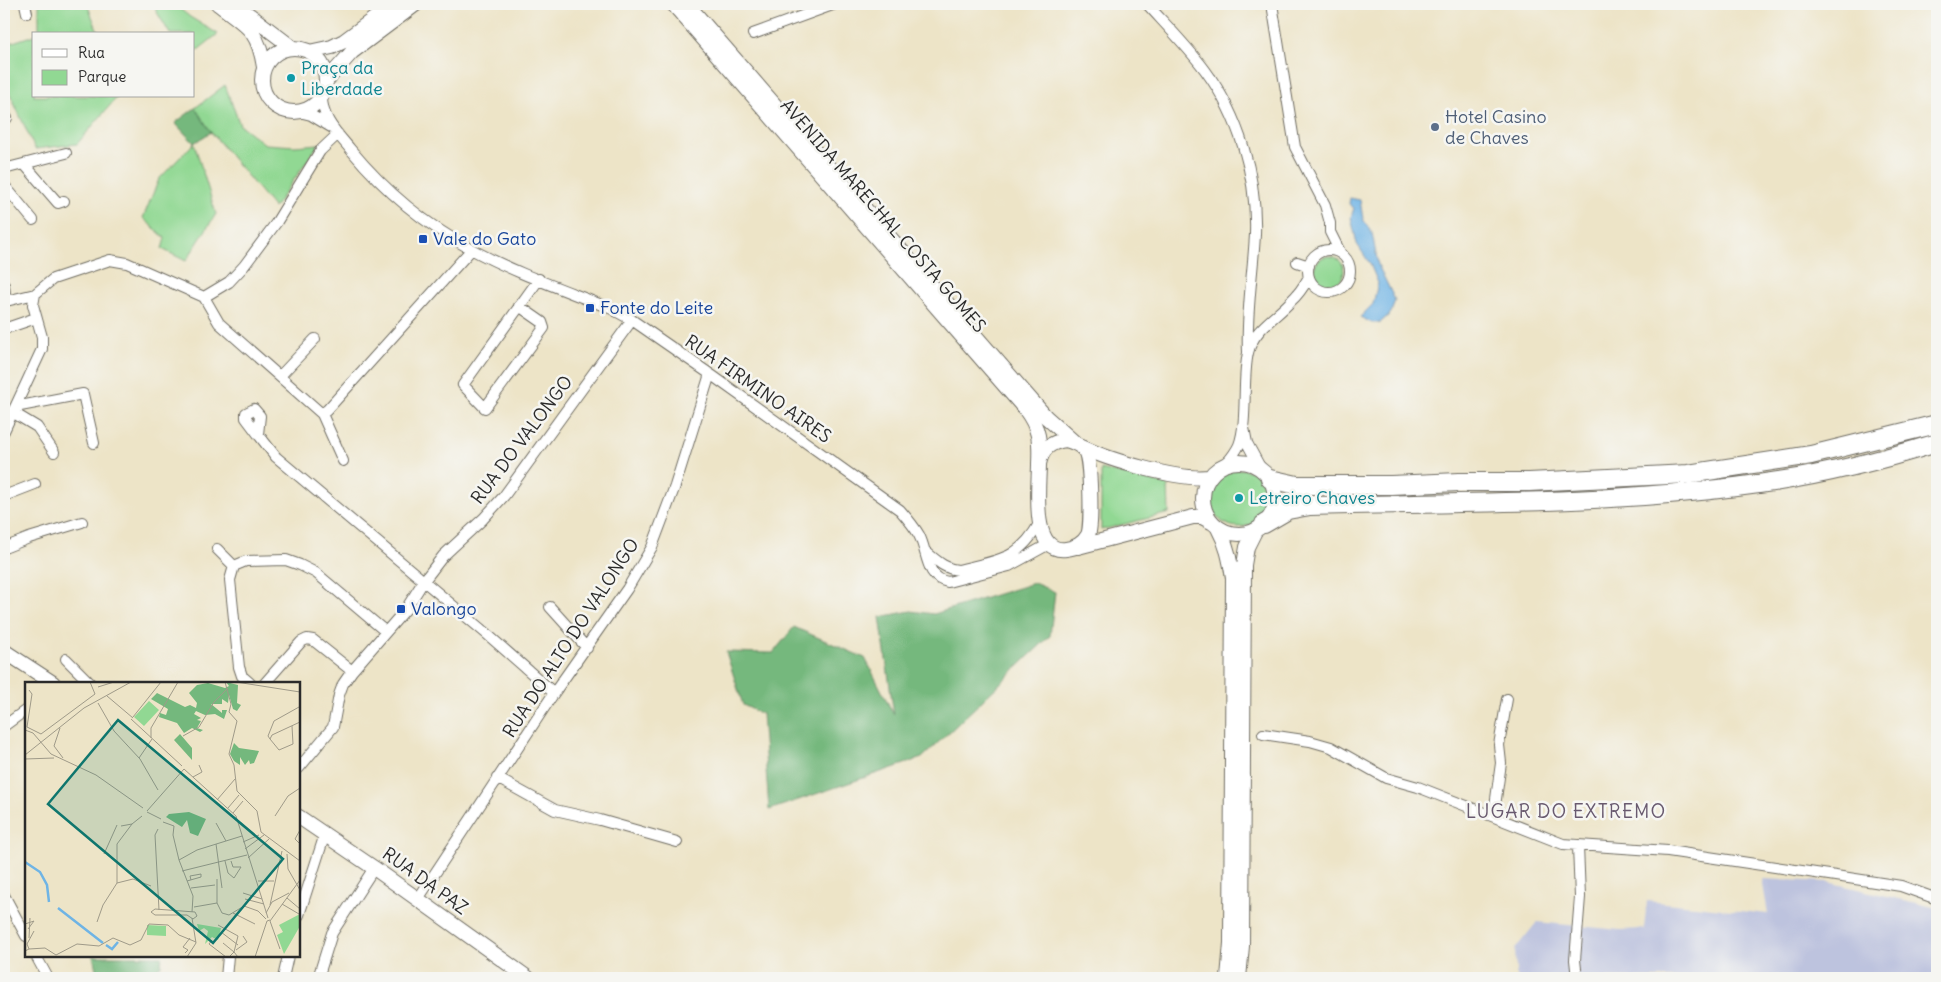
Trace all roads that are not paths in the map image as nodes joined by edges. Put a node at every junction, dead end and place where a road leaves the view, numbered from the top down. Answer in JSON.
{"nodes":[{"id":1,"x":218,"y":4,"type":"edge"},
{"id":2,"x":235,"y":4,"type":"edge"},
{"id":3,"x":394,"y":4,"type":"edge"},
{"id":4,"x":416,"y":4,"type":"edge"},
{"id":5,"x":673,"y":4,"type":"edge"},
{"id":6,"x":687,"y":4,"type":"edge"},
{"id":7,"x":835,"y":4,"type":"edge"},
{"id":8,"x":1147,"y":4,"type":"edge"},
{"id":9,"x":1272,"y":4,"type":"edge"},
{"id":10,"x":753,"y":34,"type":"dead end"},
{"id":11,"x":293,"y":48,"type":"junction"},
{"id":12,"x":309,"y":52,"type":"junction"},
{"id":13,"x":264,"y":67,"type":"junction"},
{"id":14,"x":324,"y":88,"type":"junction"},
{"id":15,"x":299,"y":112,"type":"junction"},
{"id":16,"x":335,"y":131,"type":"junction"},
{"id":17,"x":66,"y":153,"type":"dead end"},
{"id":18,"x":25,"y":165,"type":"junction"},
{"id":19,"x":4,"y":168,"type":"edge"},
{"id":20,"x":4,"y":185,"type":"edge"},
{"id":21,"x":64,"y":201,"type":"dead end"},
{"id":22,"x":33,"y":220,"type":"dead end"},
{"id":23,"x":1330,"y":232,"type":"junction"},
{"id":24,"x":471,"y":250,"type":"junction"},
{"id":25,"x":1317,"y":254,"type":"junction"},
{"id":26,"x":1341,"y":254,"type":"junction"},
{"id":27,"x":1297,"y":262,"type":"dead end"},
{"id":28,"x":1309,"y":266,"type":"junction"},
{"id":29,"x":1309,"y":277,"type":"junction"},
{"id":30,"x":539,"y":279,"type":"junction"},
{"id":31,"x":4,"y":285,"type":"edge"},
{"id":32,"x":1321,"y":290,"type":"junction"},
{"id":33,"x":35,"y":294,"type":"junction"},
{"id":34,"x":204,"y":297,"type":"junction"},
{"id":35,"x":1290,"y":303,"type":"junction"},
{"id":36,"x":519,"y":306,"type":"junction"},
{"id":37,"x":36,"y":318,"type":"junction"},
{"id":38,"x":632,"y":320,"type":"junction"},
{"id":39,"x":4,"y":329,"type":"edge"},
{"id":40,"x":314,"y":339,"type":"dead end"},
{"id":41,"x":1248,"y":352,"type":"junction"},
{"id":42,"x":710,"y":374,"type":"junction"},
{"id":43,"x":280,"y":376,"type":"junction"},
{"id":44,"x":13,"y":410,"type":"junction"},
{"id":45,"x":322,"y":414,"type":"junction"},
{"id":46,"x":1937,"y":424,"type":"edge"},
{"id":47,"x":1243,"y":425,"type":"junction"},
{"id":48,"x":4,"y":431,"type":"edge"},
{"id":49,"x":258,"y":434,"type":"dead end"},
{"id":50,"x":94,"y":443,"type":"dead end"},
{"id":51,"x":1937,"y":443,"type":"edge"},
{"id":52,"x":1078,"y":445,"type":"junction"},
{"id":53,"x":54,"y":452,"type":"dead end"},
{"id":54,"x":343,"y":461,"type":"dead end"},
{"id":55,"x":1039,"y":464,"type":"junction"},
{"id":56,"x":1226,"y":464,"type":"junction"},
{"id":57,"x":1265,"y":473,"type":"junction"},
{"id":58,"x":1209,"y":477,"type":"junction"},
{"id":59,"x":35,"y":484,"type":"dead end"},
{"id":60,"x":4,"y":496,"type":"edge"},
{"id":61,"x":82,"y":522,"type":"dead end"},
{"id":62,"x":1040,"y":522,"type":"junction"},
{"id":63,"x":1214,"y":525,"type":"junction"},
{"id":64,"x":1259,"y":527,"type":"junction"},
{"id":65,"x":1049,"y":544,"type":"junction"},
{"id":66,"x":4,"y":548,"type":"edge"},
{"id":67,"x":1075,"y":548,"type":"junction"},
{"id":68,"x":217,"y":549,"type":"dead end"},
{"id":69,"x":926,"y":552,"type":"junction"},
{"id":70,"x":234,"y":566,"type":"junction"},
{"id":71,"x":423,"y":582,"type":"junction"},
{"id":72,"x":550,"y":607,"type":"dead end"},
{"id":73,"x":386,"y":632,"type":"junction"},
{"id":74,"x":587,"y":648,"type":"junction"},
{"id":75,"x":4,"y":651,"type":"edge"},
{"id":76,"x":66,"y":659,"type":"dead end"},
{"id":77,"x":352,"y":671,"type":"junction"},
{"id":78,"x":49,"y":682,"type":"edge"},
{"id":79,"x":89,"y":682,"type":"edge"},
{"id":80,"x":249,"y":682,"type":"edge"},
{"id":81,"x":267,"y":682,"type":"edge"},
{"id":82,"x":554,"y":693,"type":"junction"},
{"id":83,"x":1507,"y":699,"type":"dead end"},
{"id":84,"x":25,"y":711,"type":"edge"},
{"id":85,"x":4,"y":726,"type":"edge"},
{"id":86,"x":1263,"y":734,"type":"dead end"},
{"id":87,"x":300,"y":767,"type":"edge"},
{"id":88,"x":497,"y":778,"type":"junction"},
{"id":89,"x":300,"y":818,"type":"edge"},
{"id":90,"x":1499,"y":819,"type":"junction"},
{"id":91,"x":326,"y":834,"type":"junction"},
{"id":92,"x":678,"y":842,"type":"dead end"},
{"id":93,"x":1578,"y":846,"type":"junction"},
{"id":94,"x":374,"y":868,"type":"junction"},
{"id":95,"x":4,"y":895,"type":"edge"},
{"id":96,"x":418,"y":899,"type":"junction"},
{"id":97,"x":1937,"y":899,"type":"edge"},
{"id":98,"x":300,"y":912,"type":"edge"},
{"id":99,"x":25,"y":934,"type":"edge"},
{"id":100,"x":37,"y":957,"type":"edge"},
{"id":101,"x":228,"y":957,"type":"edge"},
{"id":102,"x":288,"y":957,"type":"edge"},
{"id":103,"x":1241,"y":961,"type":"junction"},
{"id":104,"x":48,"y":978,"type":"edge"},
{"id":105,"x":226,"y":978,"type":"edge"},
{"id":106,"x":283,"y":978,"type":"edge"},
{"id":107,"x":318,"y":978,"type":"edge"},
{"id":108,"x":528,"y":978,"type":"edge"},
{"id":109,"x":1228,"y":978,"type":"edge"},
{"id":110,"x":1239,"y":978,"type":"edge"},
{"id":111,"x":1243,"y":978,"type":"edge"},
{"id":112,"x":1577,"y":978,"type":"edge"}],
"edges":[{"from":1,"to":13,"type":"street"},
{"from":2,"to":11,"type":"street"},
{"from":3,"to":12,"type":"street"},
{"from":4,"to":14,"type":"street"},
{"from":5,"to":55,"type":"street","name":"AVENIDA MARECHAL COSTA GOMES"},
{"from":6,"to":52,"type":"street","name":"AVENIDA MARECHAL COSTA GOMES"},
{"from":7,"to":10,"type":"street"},
{"from":8,"to":41,"type":"street"},
{"from":9,"to":23,"type":"street"},
{"from":11,"to":12,"type":"street"},
{"from":11,"to":13,"type":"street"},
{"from":12,"to":14,"type":"street"},
{"from":13,"to":15,"type":"street"},
{"from":14,"to":15,"type":"street"},
{"from":14,"to":16,"type":"street"},
{"from":15,"to":16,"type":"street"},
{"from":16,"to":24,"type":"street","name":"RUA FIRMINO AIRES"},
{"from":16,"to":34,"type":"street"},
{"from":17,"to":18,"type":"street"},
{"from":18,"to":19,"type":"street"},
{"from":18,"to":21,"type":"street"},
{"from":20,"to":22,"type":"street"},
{"from":23,"to":25,"type":"street"},
{"from":23,"to":26,"type":"street"},
{"from":24,"to":30,"type":"street","name":"RUA FIRMINO AIRES"},
{"from":24,"to":45,"type":"street"},
{"from":25,"to":26,"type":"street"},
{"from":25,"to":28,"type":"street"},
{"from":26,"to":32,"type":"street"},
{"from":27,"to":28,"type":"street"},
{"from":28,"to":29,"type":"street"},
{"from":29,"to":32,"type":"street"},
{"from":29,"to":35,"type":"street"},
{"from":30,"to":36,"type":"street"},
{"from":30,"to":38,"type":"street","name":"RUA FIRMINO AIRES"},
{"from":31,"to":33,"type":"street"},
{"from":32,"to":35,"type":"street"},
{"from":33,"to":34,"type":"street"},
{"from":33,"to":37,"type":"street"},
{"from":34,"to":43,"type":"street"},
{"from":35,"to":41,"type":"street"},
{"from":36,"to":36,"type":"street"},
{"from":37,"to":39,"type":"street"},
{"from":37,"to":44,"type":"street"},
{"from":38,"to":42,"type":"street","name":"RUA FIRMINO AIRES"},
{"from":38,"to":71,"type":"street","name":"RUA DO VALONGO"},
{"from":40,"to":43,"type":"street"},
{"from":41,"to":47,"type":"street"},
{"from":42,"to":69,"type":"street","name":"RUA FIRMINO AIRES"},
{"from":42,"to":74,"type":"street","name":"RUA DO ALTO DO VALONGO"},
{"from":43,"to":45,"type":"street"},
{"from":44,"to":48,"type":"street"},
{"from":44,"to":50,"type":"street"},
{"from":44,"to":53,"type":"street"},
{"from":45,"to":54,"type":"street"},
{"from":46,"to":57,"type":"highway"},
{"from":47,"to":56,"type":"street"},
{"from":47,"to":57,"type":"street"},
{"from":49,"to":71,"type":"street"},
{"from":51,"to":64,"type":"highway"},
{"from":52,"to":55,"type":"street"},
{"from":52,"to":58,"type":"street"},
{"from":52,"to":67,"type":"street"},
{"from":55,"to":62,"type":"street","name":"AVENIDA MARECHAL COSTA GOMES"},
{"from":56,"to":57,"type":"street"},
{"from":56,"to":58,"type":"street"},
{"from":57,"to":64,"type":"street"},
{"from":58,"to":63,"type":"street"},
{"from":59,"to":60,"type":"street"},
{"from":61,"to":66,"type":"street"},
{"from":62,"to":65,"type":"street"},
{"from":62,"to":69,"type":"street"},
{"from":63,"to":64,"type":"street"},
{"from":63,"to":67,"type":"street"},
{"from":63,"to":109,"type":"street"},
{"from":64,"to":103,"type":"street"},
{"from":65,"to":67,"type":"street"},
{"from":65,"to":69,"type":"street","name":"RUA FIRMINO AIRES"},
{"from":68,"to":70,"type":"street"},
{"from":70,"to":73,"type":"street"},
{"from":70,"to":80,"type":"street"},
{"from":71,"to":73,"type":"street","name":"RUA DO VALONGO"},
{"from":71,"to":82,"type":"street"},
{"from":72,"to":74,"type":"street"},
{"from":73,"to":77,"type":"street","name":"RUA DO VALONGO"},
{"from":74,"to":82,"type":"street","name":"RUA DO ALTO DO VALONGO"},
{"from":75,"to":78,"type":"street"},
{"from":76,"to":79,"type":"street"},
{"from":77,"to":81,"type":"street"},
{"from":77,"to":87,"type":"street","name":"RUA DO VALONGO"},
{"from":82,"to":88,"type":"street","name":"RUA DO ALTO DO VALONGO"},
{"from":83,"to":90,"type":"street"},
{"from":84,"to":85,"type":"street"},
{"from":86,"to":90,"type":"street"},
{"from":88,"to":92,"type":"street"},
{"from":88,"to":96,"type":"street","name":"RUA DO ALTO DO VALONGO"},
{"from":89,"to":91,"type":"street","name":"RUA DA PAZ"},
{"from":90,"to":93,"type":"street"},
{"from":91,"to":94,"type":"street","name":"RUA DA PAZ"},
{"from":91,"to":98,"type":"street"},
{"from":93,"to":97,"type":"street"},
{"from":93,"to":112,"type":"street"},
{"from":94,"to":96,"type":"street","name":"RUA DA PAZ"},
{"from":94,"to":107,"type":"street"},
{"from":95,"to":99,"type":"street"},
{"from":96,"to":108,"type":"street","name":"RUA DA PAZ"},
{"from":100,"to":104,"type":"street"},
{"from":101,"to":105,"type":"street"},
{"from":102,"to":106,"type":"street"},
{"from":103,"to":110,"type":"street"},
{"from":103,"to":111,"type":"street"}]}
